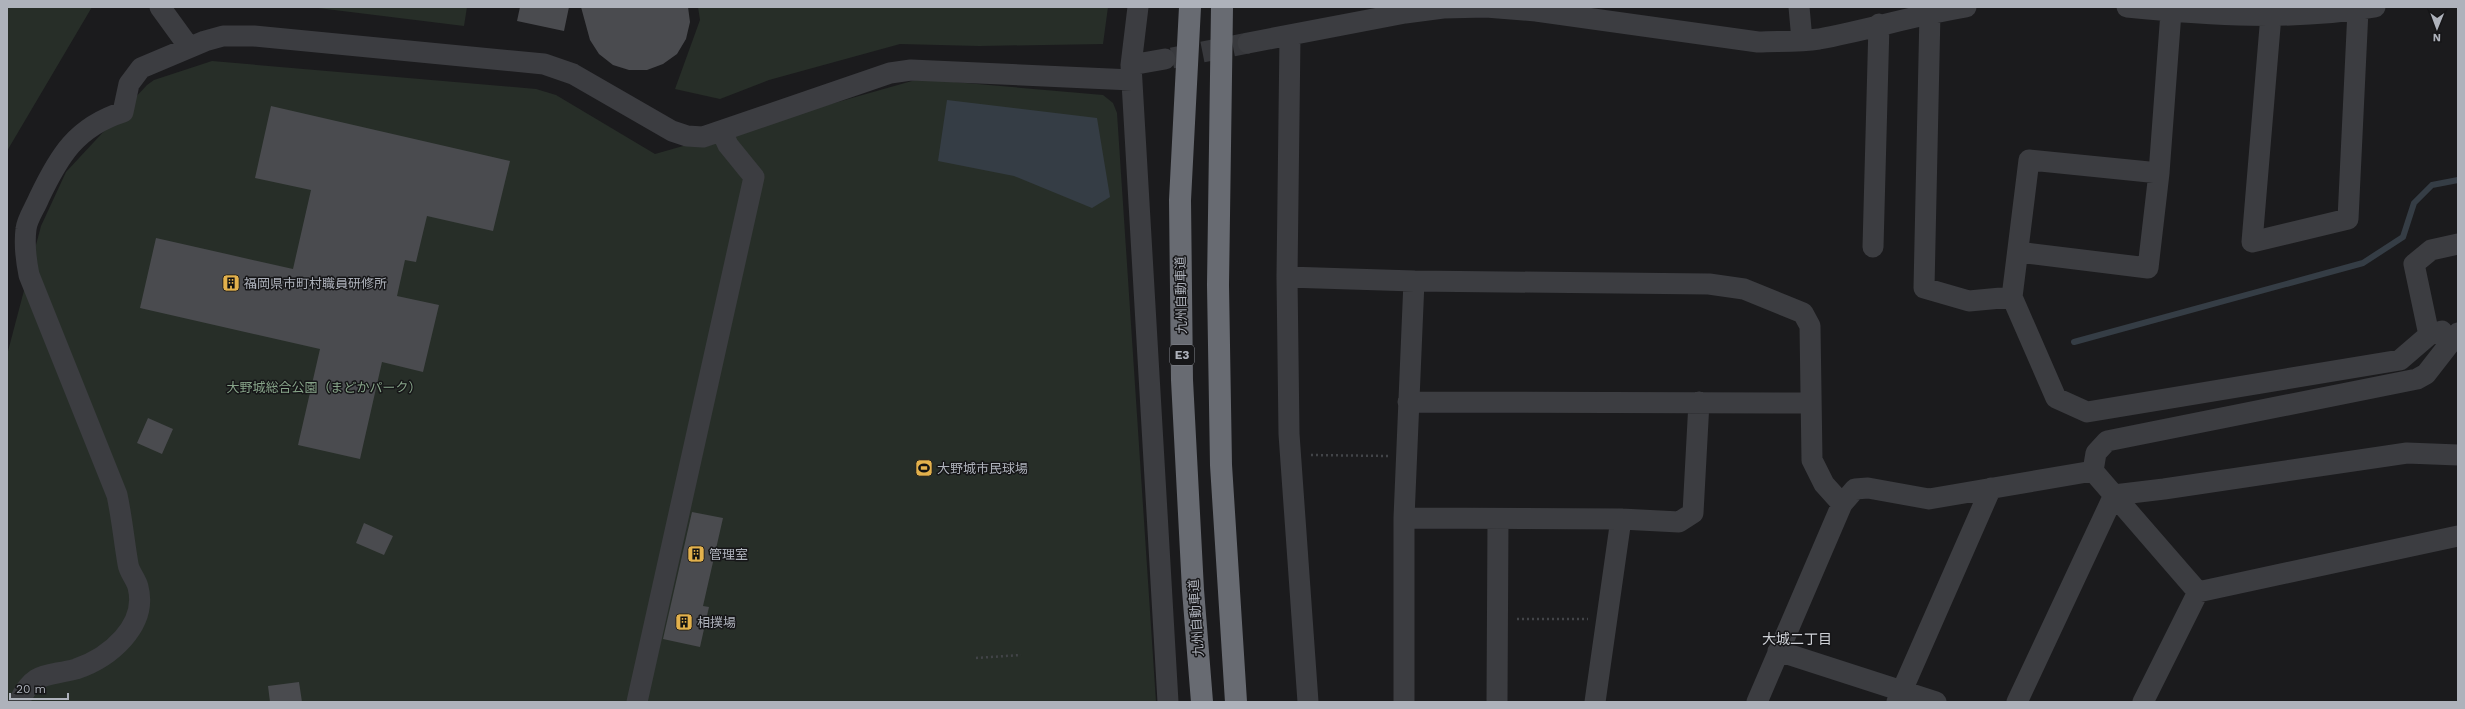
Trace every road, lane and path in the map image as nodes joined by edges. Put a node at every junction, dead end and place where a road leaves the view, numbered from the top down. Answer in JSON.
{"nodes":[{"id":1,"x":160,"y":7,"type":"edge"},
{"id":2,"x":1138,"y":7,"type":"edge"},
{"id":3,"x":1190,"y":7,"type":"edge"},
{"id":4,"x":1222,"y":7,"type":"edge"},
{"id":5,"x":1799,"y":7,"type":"edge"},
{"id":6,"x":1966,"y":7,"type":"edge"},
{"id":7,"x":2127,"y":7,"type":"edge"},
{"id":8,"x":2367,"y":8,"type":"edge"},
{"id":9,"x":2323,"y":9,"type":"edge"},
{"id":10,"x":2230,"y":11,"type":"edge"},
{"id":11,"x":1930,"y":12,"type":"junction"},
{"id":12,"x":2171,"y":12,"type":"junction"},
{"id":13,"x":2271,"y":15,"type":"junction"},
{"id":14,"x":1879,"y":24,"type":"junction"},
{"id":15,"x":1290,"y":36,"type":"junction"},
{"id":16,"x":1802,"y":40,"type":"junction"},
{"id":17,"x":1248,"y":43,"type":"tunnel mouth"},
{"id":18,"x":189,"y":47,"type":"junction"},
{"id":19,"x":1165,"y":59,"type":"tunnel mouth"},
{"id":20,"x":1131,"y":73,"type":"junction"},
{"id":21,"x":722,"y":132,"type":"junction"},
{"id":22,"x":2160,"y":173,"type":"junction"},
{"id":23,"x":2458,"y":244,"type":"edge"},
{"id":24,"x":1872,"y":247,"type":"dead end"},
{"id":25,"x":2018,"y":252,"type":"junction"},
{"id":26,"x":1287,"y":277,"type":"junction"},
{"id":27,"x":1414,"y":281,"type":"junction"},
{"id":28,"x":2012,"y":297,"type":"junction"},
{"id":29,"x":2458,"y":323,"type":"edge"},
{"id":30,"x":2458,"y":333,"type":"edge"},
{"id":31,"x":2429,"y":335,"type":"junction"},
{"id":32,"x":1408,"y":402,"type":"junction"},
{"id":33,"x":1698,"y":402,"type":"junction"},
{"id":34,"x":1811,"y":403,"type":"junction"},
{"id":35,"x":1290,"y":455,"type":"junction"},
{"id":36,"x":2458,"y":455,"type":"edge"},
{"id":37,"x":1406,"y":457,"type":"junction"},
{"id":38,"x":2093,"y":470,"type":"junction"},
{"id":39,"x":1991,"y":488,"type":"junction"},
{"id":40,"x":2114,"y":495,"type":"junction"},
{"id":41,"x":1842,"y":504,"type":"junction"},
{"id":42,"x":1404,"y":518,"type":"junction"},
{"id":43,"x":1498,"y":519,"type":"junction"},
{"id":44,"x":1622,"y":519,"type":"junction"},
{"id":45,"x":2458,"y":536,"type":"edge"},
{"id":46,"x":2198,"y":592,"type":"junction"},
{"id":47,"x":1498,"y":619,"type":"junction"},
{"id":48,"x":1606,"y":619,"type":"junction"},
{"id":49,"x":1778,"y":651,"type":"junction"},
{"id":50,"x":1021,"y":655,"type":"dead end"},
{"id":51,"x":976,"y":658,"type":"dead end"},
{"id":52,"x":1899,"y":696,"type":"edge"},
{"id":53,"x":19,"y":702,"type":"edge"},
{"id":54,"x":637,"y":702,"type":"edge"},
{"id":55,"x":1168,"y":702,"type":"edge"},
{"id":56,"x":1202,"y":702,"type":"edge"},
{"id":57,"x":1236,"y":702,"type":"edge"},
{"id":58,"x":1308,"y":702,"type":"edge"},
{"id":59,"x":1404,"y":702,"type":"edge"},
{"id":60,"x":1497,"y":702,"type":"edge"},
{"id":61,"x":1595,"y":702,"type":"edge"},
{"id":62,"x":1757,"y":702,"type":"edge"},
{"id":63,"x":1936,"y":702,"type":"edge"},
{"id":64,"x":2017,"y":702,"type":"edge"},
{"id":65,"x":2143,"y":702,"type":"edge"}],
"edges":[{"from":1,"to":18,"type":"street"},
{"from":2,"to":20,"type":"street"},
{"from":3,"to":56,"type":"highway","name":"九州自動車道","number":"E3"},
{"from":4,"to":57,"type":"highway"},
{"from":5,"to":16,"type":"street"},
{"from":6,"to":11,"type":"street"},
{"from":7,"to":12,"type":"street"},
{"from":8,"to":9,"type":"street"},
{"from":8,"to":13,"type":"street"},
{"from":9,"to":13,"type":"street"},
{"from":10,"to":12,"type":"street"},
{"from":10,"to":13,"type":"street"},
{"from":11,"to":14,"type":"street"},
{"from":11,"to":28,"type":"street"},
{"from":12,"to":22,"type":"street"},
{"from":14,"to":16,"type":"street"},
{"from":14,"to":24,"type":"street"},
{"from":15,"to":16,"type":"street"},
{"from":15,"to":17,"type":"street"},
{"from":15,"to":26,"type":"street"},
{"from":18,"to":21,"type":"street"},
{"from":18,"to":53,"type":"street"},
{"from":19,"to":20,"type":"street"},
{"from":20,"to":21,"type":"street"},
{"from":20,"to":55,"type":"street"},
{"from":21,"to":54,"type":"street"},
{"from":22,"to":25,"type":"street"},
{"from":22,"to":25,"type":"street"},
{"from":23,"to":31,"type":"street"},
{"from":25,"to":28,"type":"street"},
{"from":26,"to":27,"type":"street"},
{"from":26,"to":35,"type":"street"},
{"from":27,"to":32,"type":"street"},
{"from":27,"to":34,"type":"street"},
{"from":28,"to":31,"type":"street"},
{"from":29,"to":31,"type":"street"},
{"from":30,"to":38,"type":"street"},
{"from":32,"to":33,"type":"street"},
{"from":32,"to":37,"type":"street"},
{"from":33,"to":34,"type":"street"},
{"from":33,"to":44,"type":"street"},
{"from":34,"to":41,"type":"street"},
{"from":35,"to":37,"type":"path"},
{"from":35,"to":58,"type":"street"},
{"from":36,"to":40,"type":"street"},
{"from":37,"to":42,"type":"street"},
{"from":38,"to":39,"type":"street"},
{"from":38,"to":40,"type":"street"},
{"from":39,"to":41,"type":"street"},
{"from":39,"to":52,"type":"street"},
{"from":40,"to":46,"type":"street"},
{"from":40,"to":64,"type":"street"},
{"from":41,"to":49,"type":"street"},
{"from":42,"to":43,"type":"street"},
{"from":42,"to":59,"type":"street"},
{"from":43,"to":44,"type":"street"},
{"from":43,"to":47,"type":"street"},
{"from":44,"to":48,"type":"street"},
{"from":45,"to":46,"type":"street"},
{"from":46,"to":65,"type":"street"},
{"from":47,"to":48,"type":"path"},
{"from":47,"to":60,"type":"street"},
{"from":48,"to":61,"type":"street"},
{"from":49,"to":52,"type":"street"},
{"from":49,"to":62,"type":"street"},
{"from":50,"to":51,"type":"path"},
{"from":52,"to":63,"type":"street"}]}
